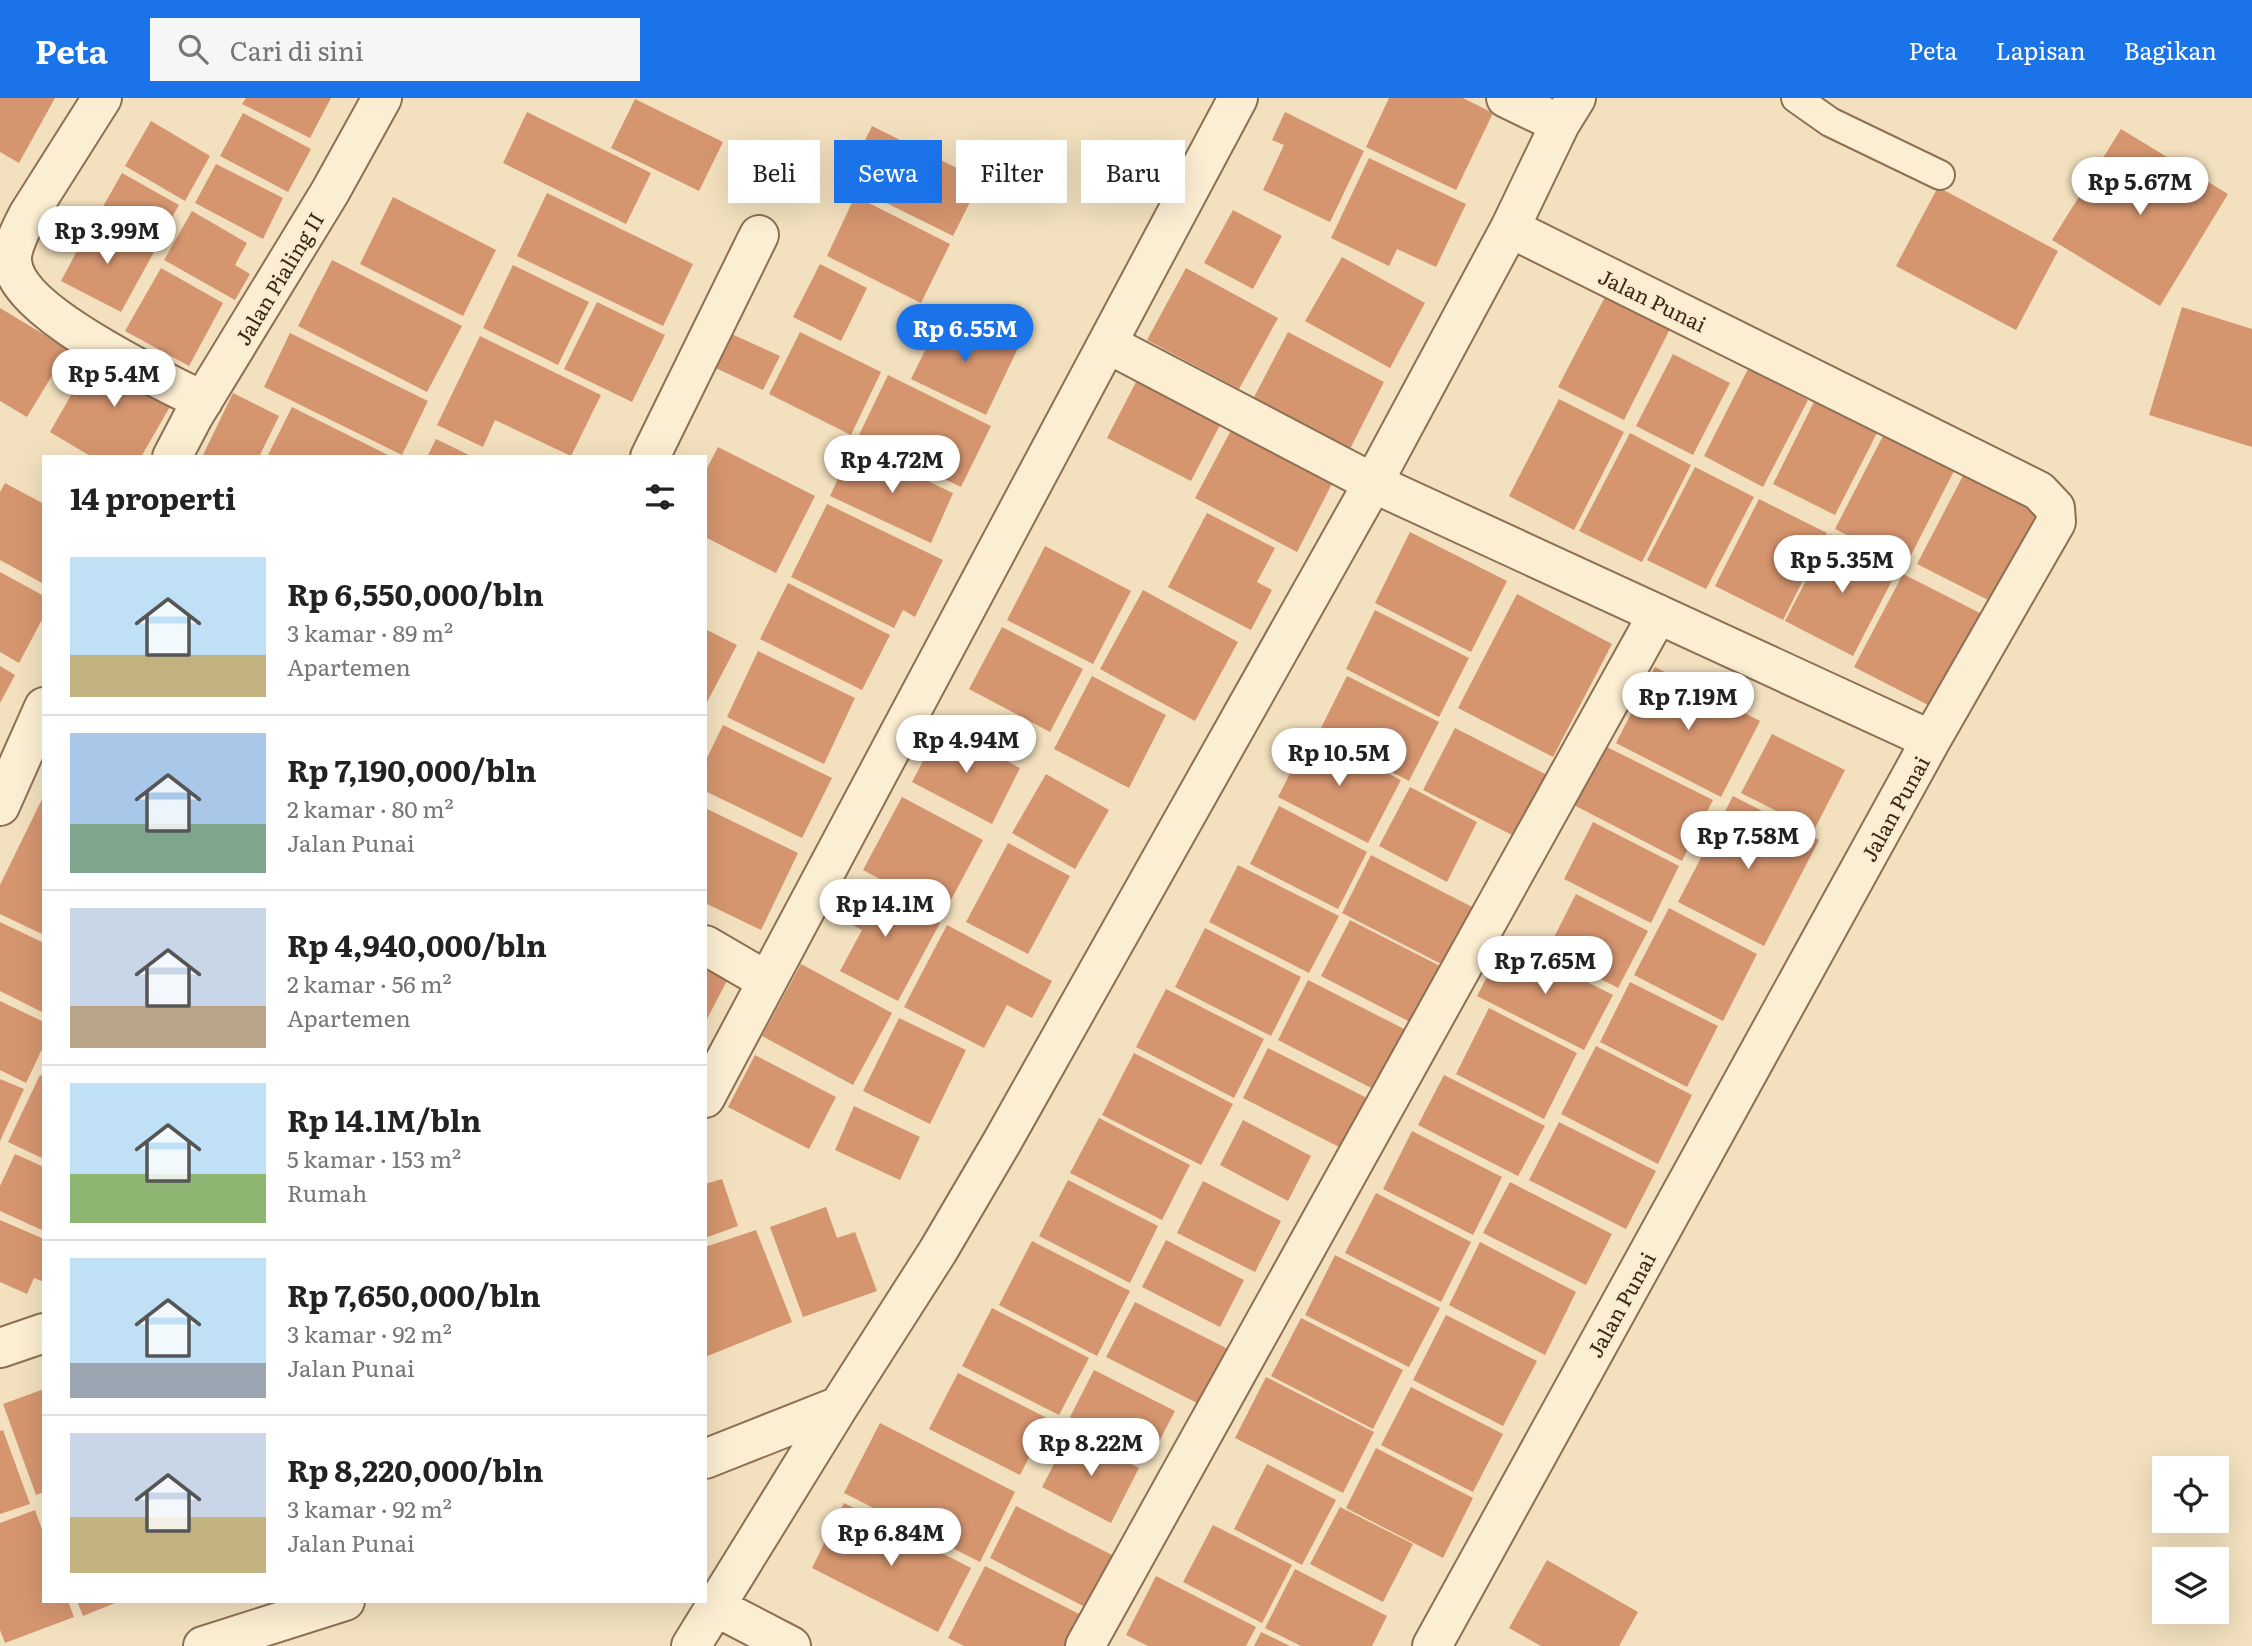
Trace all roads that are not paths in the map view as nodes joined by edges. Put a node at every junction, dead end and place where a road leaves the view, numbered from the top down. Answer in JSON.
{"nodes":[{"id":1,"x":102,"y":98,"type":"edge"},
{"id":2,"x":382,"y":98,"type":"edge"},
{"id":3,"x":1238,"y":98,"type":"edge"},
{"id":4,"x":1506,"y":98,"type":"edge"},
{"id":5,"x":1796,"y":98,"type":"edge"},
{"id":6,"x":1568,"y":111,"type":"edge"},
{"id":7,"x":1940,"y":175,"type":"dead end"},
{"id":8,"x":1510,"y":228,"type":"junction"},
{"id":9,"x":759,"y":234,"type":"dead end"},
{"id":10,"x":1108,"y":344,"type":"junction"},
{"id":11,"x":203,"y":401,"type":"junction"},
{"id":12,"x":173,"y":455,"type":"edge"},
{"id":13,"x":651,"y":455,"type":"edge"},
{"id":14,"x":1373,"y":483,"type":"junction"},
{"id":15,"x":1658,"y":614,"type":"junction"},
{"id":16,"x":42,"y":711,"type":"edge"},
{"id":17,"x":1931,"y":740,"type":"junction"},
{"id":18,"x":0,"y":806,"type":"edge"},
{"id":19,"x":707,"y":946,"type":"edge"},
{"id":20,"x":767,"y":981,"type":"junction"},
{"id":21,"x":707,"y":1094,"type":"edge"},
{"id":22,"x":42,"y":1334,"type":"edge"},
{"id":23,"x":0,"y":1348,"type":"edge"},
{"id":24,"x":839,"y":1406,"type":"junction"},
{"id":25,"x":707,"y":1458,"type":"edge"},
{"id":26,"x":339,"y":1603,"type":"edge"},
{"id":27,"x":716,"y":1607,"type":"junction"},
{"id":28,"x":204,"y":1646,"type":"edge"},
{"id":29,"x":691,"y":1646,"type":"edge"},
{"id":30,"x":791,"y":1646,"type":"edge"},
{"id":31,"x":1085,"y":1646,"type":"edge"},
{"id":32,"x":1432,"y":1646,"type":"edge"}],
"edges":[{"from":1,"to":11,"type":"street"},
{"from":2,"to":11,"type":"street","name":"Jalan Pialing II"},
{"from":3,"to":10,"type":"street"},
{"from":4,"to":6,"type":"street"},
{"from":5,"to":7,"type":"lane"},
{"from":6,"to":8,"type":"street"},
{"from":8,"to":14,"type":"street"},
{"from":8,"to":17,"type":"street","name":"Jalan Punai"},
{"from":9,"to":13,"type":"street"},
{"from":10,"to":14,"type":"street"},
{"from":10,"to":20,"type":"street"},
{"from":11,"to":12,"type":"street","name":"Jalan Pialing II"},
{"from":14,"to":15,"type":"street"},
{"from":14,"to":24,"type":"street"},
{"from":15,"to":17,"type":"street"},
{"from":15,"to":31,"type":"street"},
{"from":16,"to":18,"type":"street"},
{"from":17,"to":32,"type":"street","name":"Jalan Punai"},
{"from":19,"to":20,"type":"street"},
{"from":20,"to":21,"type":"street"},
{"from":22,"to":23,"type":"street"},
{"from":24,"to":25,"type":"street"},
{"from":24,"to":27,"type":"street"},
{"from":26,"to":28,"type":"street"},
{"from":27,"to":29,"type":"street"},
{"from":27,"to":30,"type":"street"}]}
